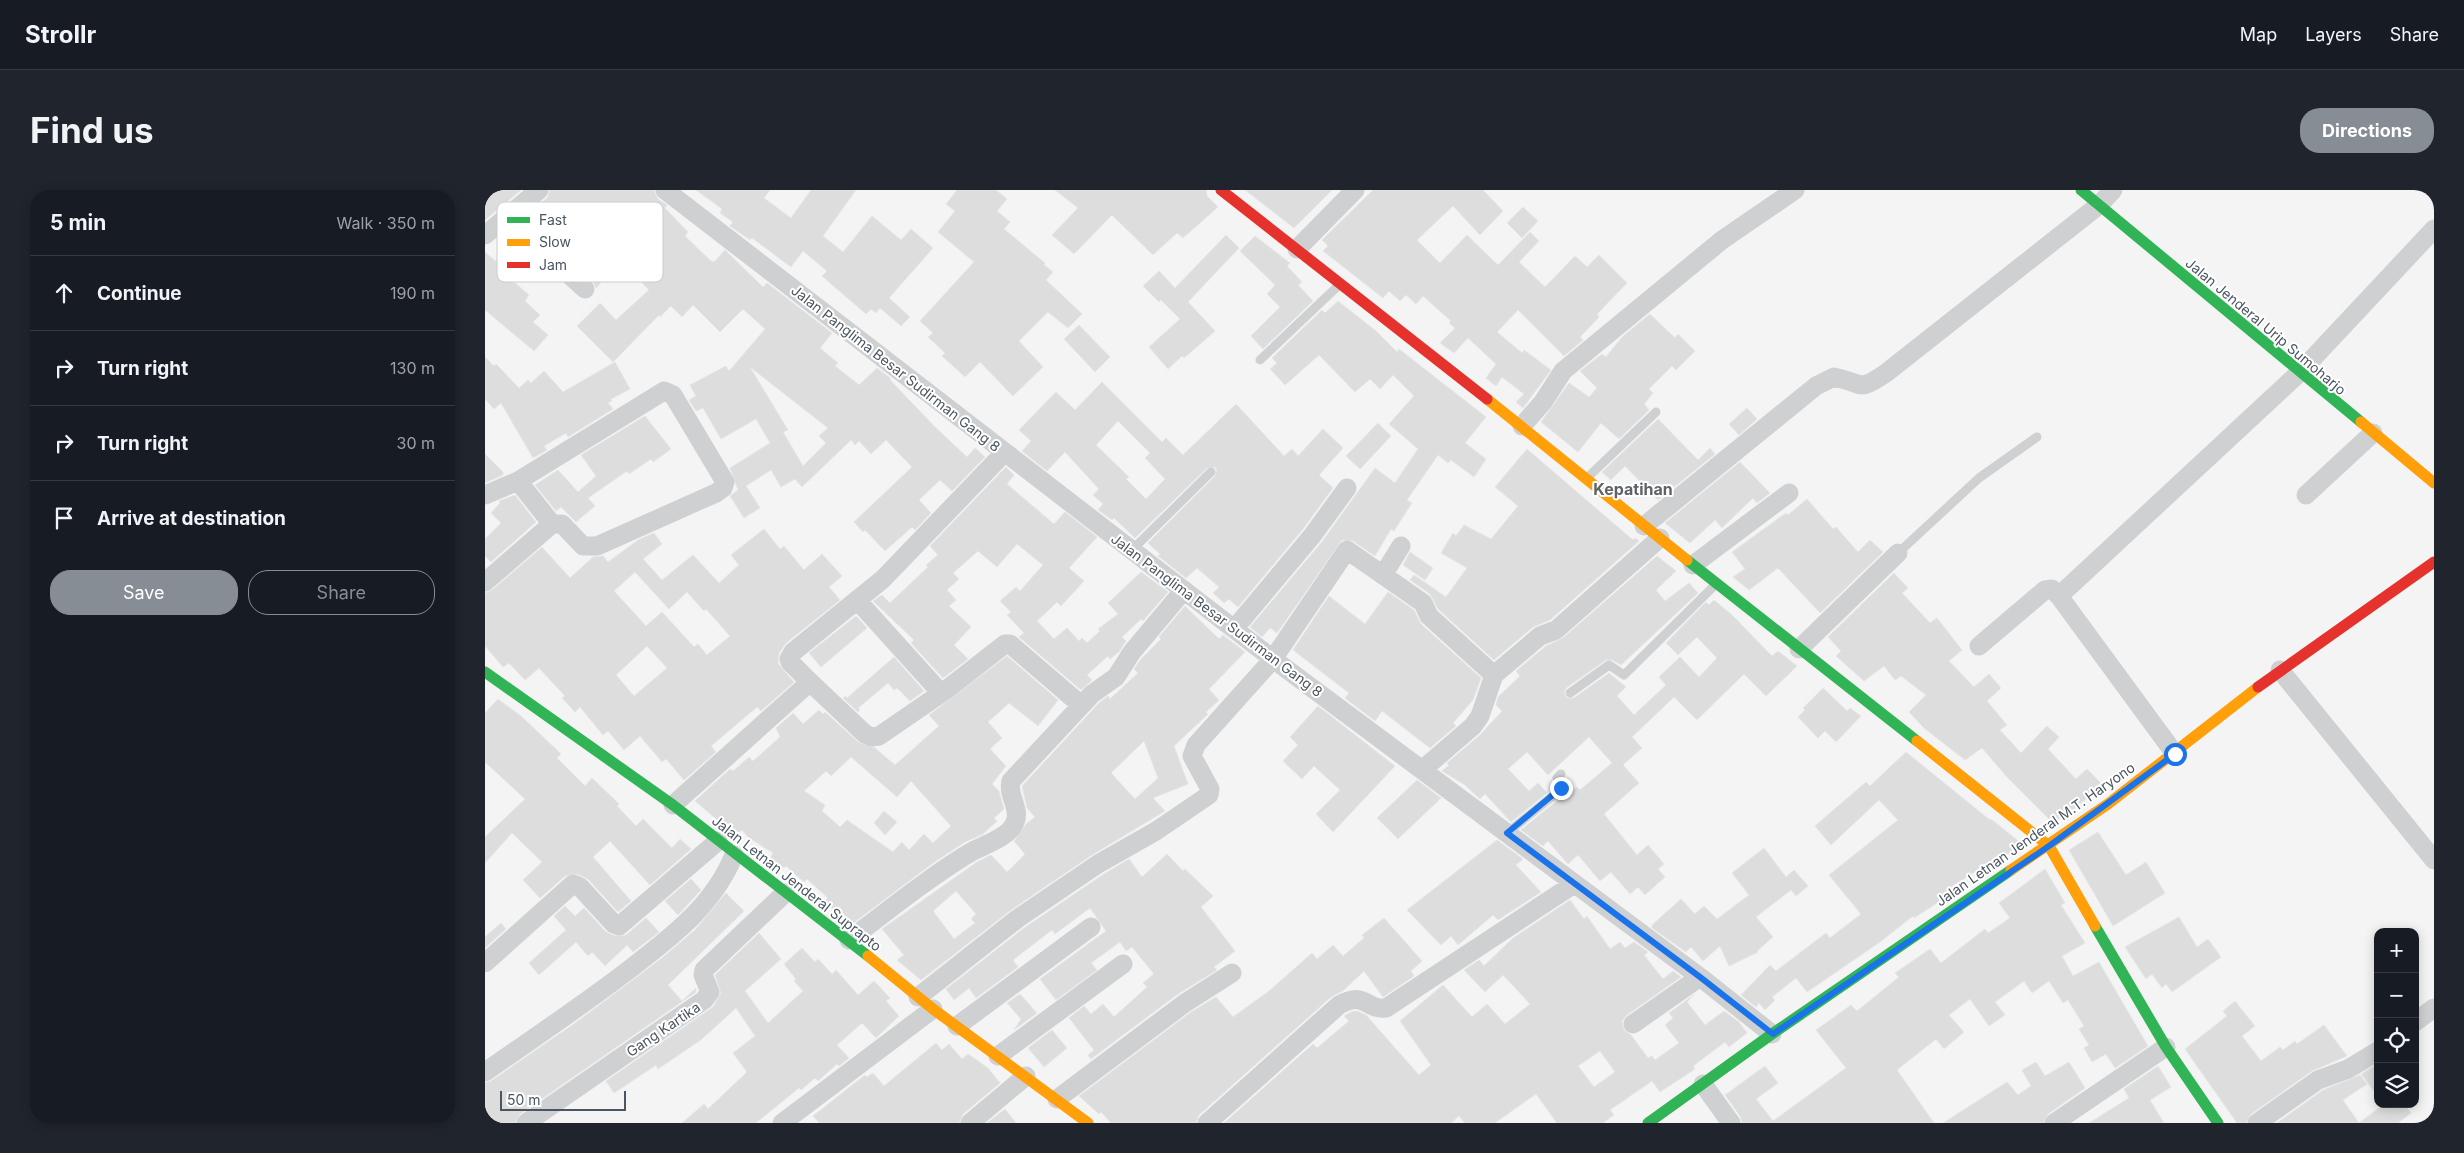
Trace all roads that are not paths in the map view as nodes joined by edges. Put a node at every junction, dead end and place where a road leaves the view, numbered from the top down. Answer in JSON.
{"nodes":[{"id":1,"x":539,"y":190,"type":"edge"},
{"id":2,"x":665,"y":190,"type":"edge"},
{"id":3,"x":1221,"y":190,"type":"edge"},
{"id":4,"x":1355,"y":190,"type":"edge"},
{"id":5,"x":1795,"y":190,"type":"edge"},
{"id":6,"x":2081,"y":190,"type":"edge"},
{"id":7,"x":2113,"y":190,"type":"edge"},
{"id":8,"x":524,"y":202,"type":"edge"},
{"id":9,"x":2099,"y":205,"type":"junction"},
{"id":10,"x":497,"y":225,"type":"edge"},
{"id":11,"x":2434,"y":229,"type":"edge"},
{"id":12,"x":485,"y":235,"type":"edge"},
{"id":13,"x":1297,"y":249,"type":"junction"},
{"id":14,"x":577,"y":282,"type":"edge"},
{"id":15,"x":1341,"y":283,"type":"junction"},
{"id":16,"x":585,"y":289,"type":"dead end"},
{"id":17,"x":1260,"y":360,"type":"dead end"},
{"id":18,"x":2299,"y":373,"type":"junction"},
{"id":19,"x":1656,"y":412,"type":"dead end"},
{"id":20,"x":1522,"y":426,"type":"junction"},
{"id":21,"x":2373,"y":433,"type":"junction"},
{"id":22,"x":2037,"y":437,"type":"dead end"},
{"id":23,"x":1005,"y":452,"type":"junction"},
{"id":24,"x":1211,"y":472,"type":"dead end"},
{"id":25,"x":1587,"y":478,"type":"junction"},
{"id":26,"x":518,"y":481,"type":"junction"},
{"id":27,"x":2434,"y":483,"type":"edge"},
{"id":28,"x":1347,"y":488,"type":"dead end"},
{"id":29,"x":1789,"y":493,"type":"dead end"},
{"id":30,"x":485,"y":495,"type":"edge"},
{"id":31,"x":2306,"y":495,"type":"dead end"},
{"id":32,"x":553,"y":524,"type":"junction"},
{"id":33,"x":1644,"y":526,"type":"junction"},
{"id":34,"x":1660,"y":538,"type":"junction"},
{"id":35,"x":1401,"y":546,"type":"dead end"},
{"id":36,"x":1132,"y":550,"type":"junction"},
{"id":37,"x":1898,"y":553,"type":"joint"},
{"id":38,"x":2434,"y":562,"type":"edge"},
{"id":39,"x":1693,"y":565,"type":"junction"},
{"id":40,"x":1383,"y":575,"type":"junction"},
{"id":41,"x":485,"y":582,"type":"edge"},
{"id":42,"x":1717,"y":584,"type":"junction"},
{"id":43,"x":1184,"y":590,"type":"junction"},
{"id":44,"x":2059,"y":596,"type":"junction"},
{"id":45,"x":857,"y":600,"type":"junction"},
{"id":46,"x":1234,"y":629,"type":"junction"},
{"id":47,"x":1979,"y":646,"type":"dead end"},
{"id":48,"x":1799,"y":649,"type":"junction"},
{"id":49,"x":1273,"y":658,"type":"junction"},
{"id":50,"x":2280,"y":670,"type":"junction"},
{"id":51,"x":485,"y":672,"type":"edge"},
{"id":52,"x":1494,"y":675,"type":"junction"},
{"id":53,"x":810,"y":682,"type":"junction"},
{"id":54,"x":941,"y":693,"type":"junction"},
{"id":55,"x":1570,"y":693,"type":"dead end"},
{"id":56,"x":1081,"y":706,"type":"junction"},
{"id":57,"x":2175,"y":754,"type":"junction"},
{"id":58,"x":1422,"y":770,"type":"junction"},
{"id":59,"x":1561,"y":774,"type":"dead end"},
{"id":60,"x":673,"y":805,"type":"junction"},
{"id":61,"x":1507,"y":833,"type":"junction"},
{"id":62,"x":718,"y":841,"type":"junction"},
{"id":63,"x":2049,"y":846,"type":"junction"},
{"id":64,"x":734,"y":855,"type":"junction"},
{"id":65,"x":2434,"y":860,"type":"edge"},
{"id":66,"x":1574,"y":884,"type":"junction"},
{"id":67,"x":785,"y":893,"type":"junction"},
{"id":68,"x":1091,"y":927,"type":"dead end"},
{"id":69,"x":849,"y":940,"type":"junction"},
{"id":70,"x":485,"y":963,"type":"edge"},
{"id":71,"x":1123,"y":964,"type":"dead end"},
{"id":72,"x":1232,"y":973,"type":"dead end"},
{"id":73,"x":1700,"y":977,"type":"junction"},
{"id":74,"x":918,"y":997,"type":"junction"},
{"id":75,"x":2434,"y":1008,"type":"edge"},
{"id":76,"x":933,"y":1009,"type":"junction"},
{"id":77,"x":2419,"y":1019,"type":"edge"},
{"id":78,"x":1633,"y":1024,"type":"dead end"},
{"id":79,"x":957,"y":1026,"type":"junction"},
{"id":80,"x":1773,"y":1034,"type":"junction"},
{"id":81,"x":2166,"y":1047,"type":"junction"},
{"id":82,"x":2374,"y":1054,"type":"edge"},
{"id":83,"x":998,"y":1056,"type":"junction"},
{"id":84,"x":485,"y":1072,"type":"edge"},
{"id":85,"x":1026,"y":1076,"type":"junction"},
{"id":86,"x":1703,"y":1084,"type":"junction"},
{"id":87,"x":1062,"y":1111,"type":"edge"},
{"id":88,"x":526,"y":1123,"type":"edge"},
{"id":89,"x":782,"y":1123,"type":"edge"},
{"id":90,"x":970,"y":1123,"type":"edge"},
{"id":91,"x":1088,"y":1123,"type":"edge"},
{"id":92,"x":1207,"y":1123,"type":"edge"},
{"id":93,"x":1648,"y":1123,"type":"edge"},
{"id":94,"x":1731,"y":1123,"type":"edge"},
{"id":95,"x":2054,"y":1123,"type":"edge"},
{"id":96,"x":2218,"y":1123,"type":"edge"},
{"id":97,"x":2257,"y":1123,"type":"edge"}],
"edges":[{"from":1,"to":8,"type":"street"},
{"from":2,"to":23,"type":"street","name":"Jalan Panglima Besar Sudirman Gang 8"},
{"from":3,"to":13,"type":"street"},
{"from":4,"to":13,"type":"street"},
{"from":5,"to":20,"type":"street"},
{"from":6,"to":9,"type":"street","name":"Jalan Jenderal Urip Sumoharjo"},
{"from":7,"to":9,"type":"street"},
{"from":9,"to":18,"type":"street","name":"Jalan Jenderal Urip Sumoharjo"},
{"from":9,"to":33,"type":"street"},
{"from":10,"to":12,"type":"street"},
{"from":11,"to":18,"type":"street"},
{"from":13,"to":15,"type":"street"},
{"from":14,"to":16,"type":"street"},
{"from":15,"to":17,"type":"lane"},
{"from":15,"to":20,"type":"street"},
{"from":18,"to":21,"type":"street","name":"Jalan Jenderal Urip Sumoharjo"},
{"from":18,"to":44,"type":"street"},
{"from":19,"to":25,"type":"lane"},
{"from":20,"to":25,"type":"street"},
{"from":21,"to":27,"type":"street","name":"Jalan Jenderal Urip Sumoharjo"},
{"from":21,"to":31,"type":"street"},
{"from":22,"to":37,"type":"lane"},
{"from":23,"to":36,"type":"street","name":"Jalan Panglima Besar Sudirman Gang 8"},
{"from":23,"to":45,"type":"street"},
{"from":24,"to":36,"type":"lane"},
{"from":25,"to":33,"type":"street"},
{"from":26,"to":30,"type":"street"},
{"from":26,"to":32,"type":"street"},
{"from":26,"to":32,"type":"street"},
{"from":28,"to":46,"type":"street"},
{"from":29,"to":39,"type":"street"},
{"from":32,"to":41,"type":"street"},
{"from":33,"to":34,"type":"street"},
{"from":34,"to":39,"type":"street"},
{"from":34,"to":52,"type":"street"},
{"from":35,"to":40,"type":"street"},
{"from":36,"to":43,"type":"street","name":"Jalan Panglima Besar Sudirman Gang 8"},
{"from":37,"to":48,"type":"street"},
{"from":38,"to":50,"type":"street","name":"Jalan Letnan Jenderal M.T. Haryono"},
{"from":39,"to":42,"type":"street"},
{"from":40,"to":49,"type":"street"},
{"from":40,"to":52,"type":"street"},
{"from":42,"to":48,"type":"street"},
{"from":42,"to":55,"type":"lane"},
{"from":43,"to":46,"type":"street","name":"Jalan Panglima Besar Sudirman Gang 8"},
{"from":43,"to":56,"type":"street"},
{"from":44,"to":47,"type":"street"},
{"from":44,"to":57,"type":"street"},
{"from":45,"to":53,"type":"street"},
{"from":45,"to":54,"type":"street"},
{"from":46,"to":49,"type":"street","name":"Jalan Panglima Besar Sudirman Gang 8"},
{"from":48,"to":63,"type":"street"},
{"from":49,"to":58,"type":"street","name":"Jalan Panglima Besar Sudirman Gang 8"},
{"from":49,"to":74,"type":"street"},
{"from":50,"to":57,"type":"street","name":"Jalan Letnan Jenderal M.T. Haryono"},
{"from":50,"to":65,"type":"street"},
{"from":51,"to":60,"type":"street","name":"Jalan Letnan Jenderal Suprapto"},
{"from":52,"to":58,"type":"street"},
{"from":53,"to":54,"type":"street"},
{"from":53,"to":60,"type":"street"},
{"from":54,"to":56,"type":"street"},
{"from":56,"to":69,"type":"street"},
{"from":57,"to":63,"type":"street","name":"Jalan Letnan Jenderal M.T. Haryono"},
{"from":58,"to":61,"type":"street","name":"Jalan Panglima Besar Sudirman Gang 8"},
{"from":59,"to":61,"type":"lane"},
{"from":60,"to":62,"type":"street","name":"Jalan Letnan Jenderal Suprapto"},
{"from":61,"to":66,"type":"street","name":"Jalan Panglima Besar Sudirman Gang 8"},
{"from":62,"to":64,"type":"street","name":"Jalan Letnan Jenderal Suprapto"},
{"from":62,"to":70,"type":"street"},
{"from":63,"to":80,"type":"street","name":"Jalan Letnan Jenderal M.T. Haryono"},
{"from":63,"to":81,"type":"street"},
{"from":64,"to":67,"type":"street","name":"Jalan Letnan Jenderal Suprapto"},
{"from":64,"to":84,"type":"street"},
{"from":66,"to":73,"type":"street","name":"Jalan Panglima Besar Sudirman Gang 8"},
{"from":66,"to":92,"type":"street"},
{"from":67,"to":69,"type":"street","name":"Jalan Letnan Jenderal Suprapto"},
{"from":67,"to":88,"type":"street","name":"Gang Kartika"},
{"from":68,"to":79,"type":"street"},
{"from":69,"to":74,"type":"street","name":"Jalan Letnan Jenderal Suprapto"},
{"from":71,"to":83,"type":"street"},
{"from":72,"to":87,"type":"street"},
{"from":73,"to":78,"type":"street"},
{"from":73,"to":80,"type":"street","name":"Jalan Panglima Besar Sudirman Gang 8"},
{"from":74,"to":76,"type":"street","name":"Jalan Letnan Jenderal Suprapto"},
{"from":75,"to":77,"type":"street"},
{"from":76,"to":79,"type":"street","name":"Jalan Letnan Jenderal Suprapto"},
{"from":76,"to":89,"type":"street"},
{"from":79,"to":83,"type":"street","name":"Jalan Letnan Jenderal Suprapto"},
{"from":80,"to":86,"type":"street","name":"Jalan Letnan Jenderal M.T. Haryono"},
{"from":81,"to":95,"type":"street"},
{"from":81,"to":96,"type":"street"},
{"from":82,"to":97,"type":"street"},
{"from":83,"to":85,"type":"street","name":"Jalan Letnan Jenderal Suprapto"},
{"from":85,"to":87,"type":"street","name":"Jalan Letnan Jenderal Suprapto"},
{"from":85,"to":90,"type":"street"},
{"from":86,"to":93,"type":"street","name":"Jalan Letnan Jenderal M.T. Haryono"},
{"from":86,"to":94,"type":"street"},
{"from":87,"to":91,"type":"street","name":"Jalan Letnan Jenderal Suprapto"}]}
